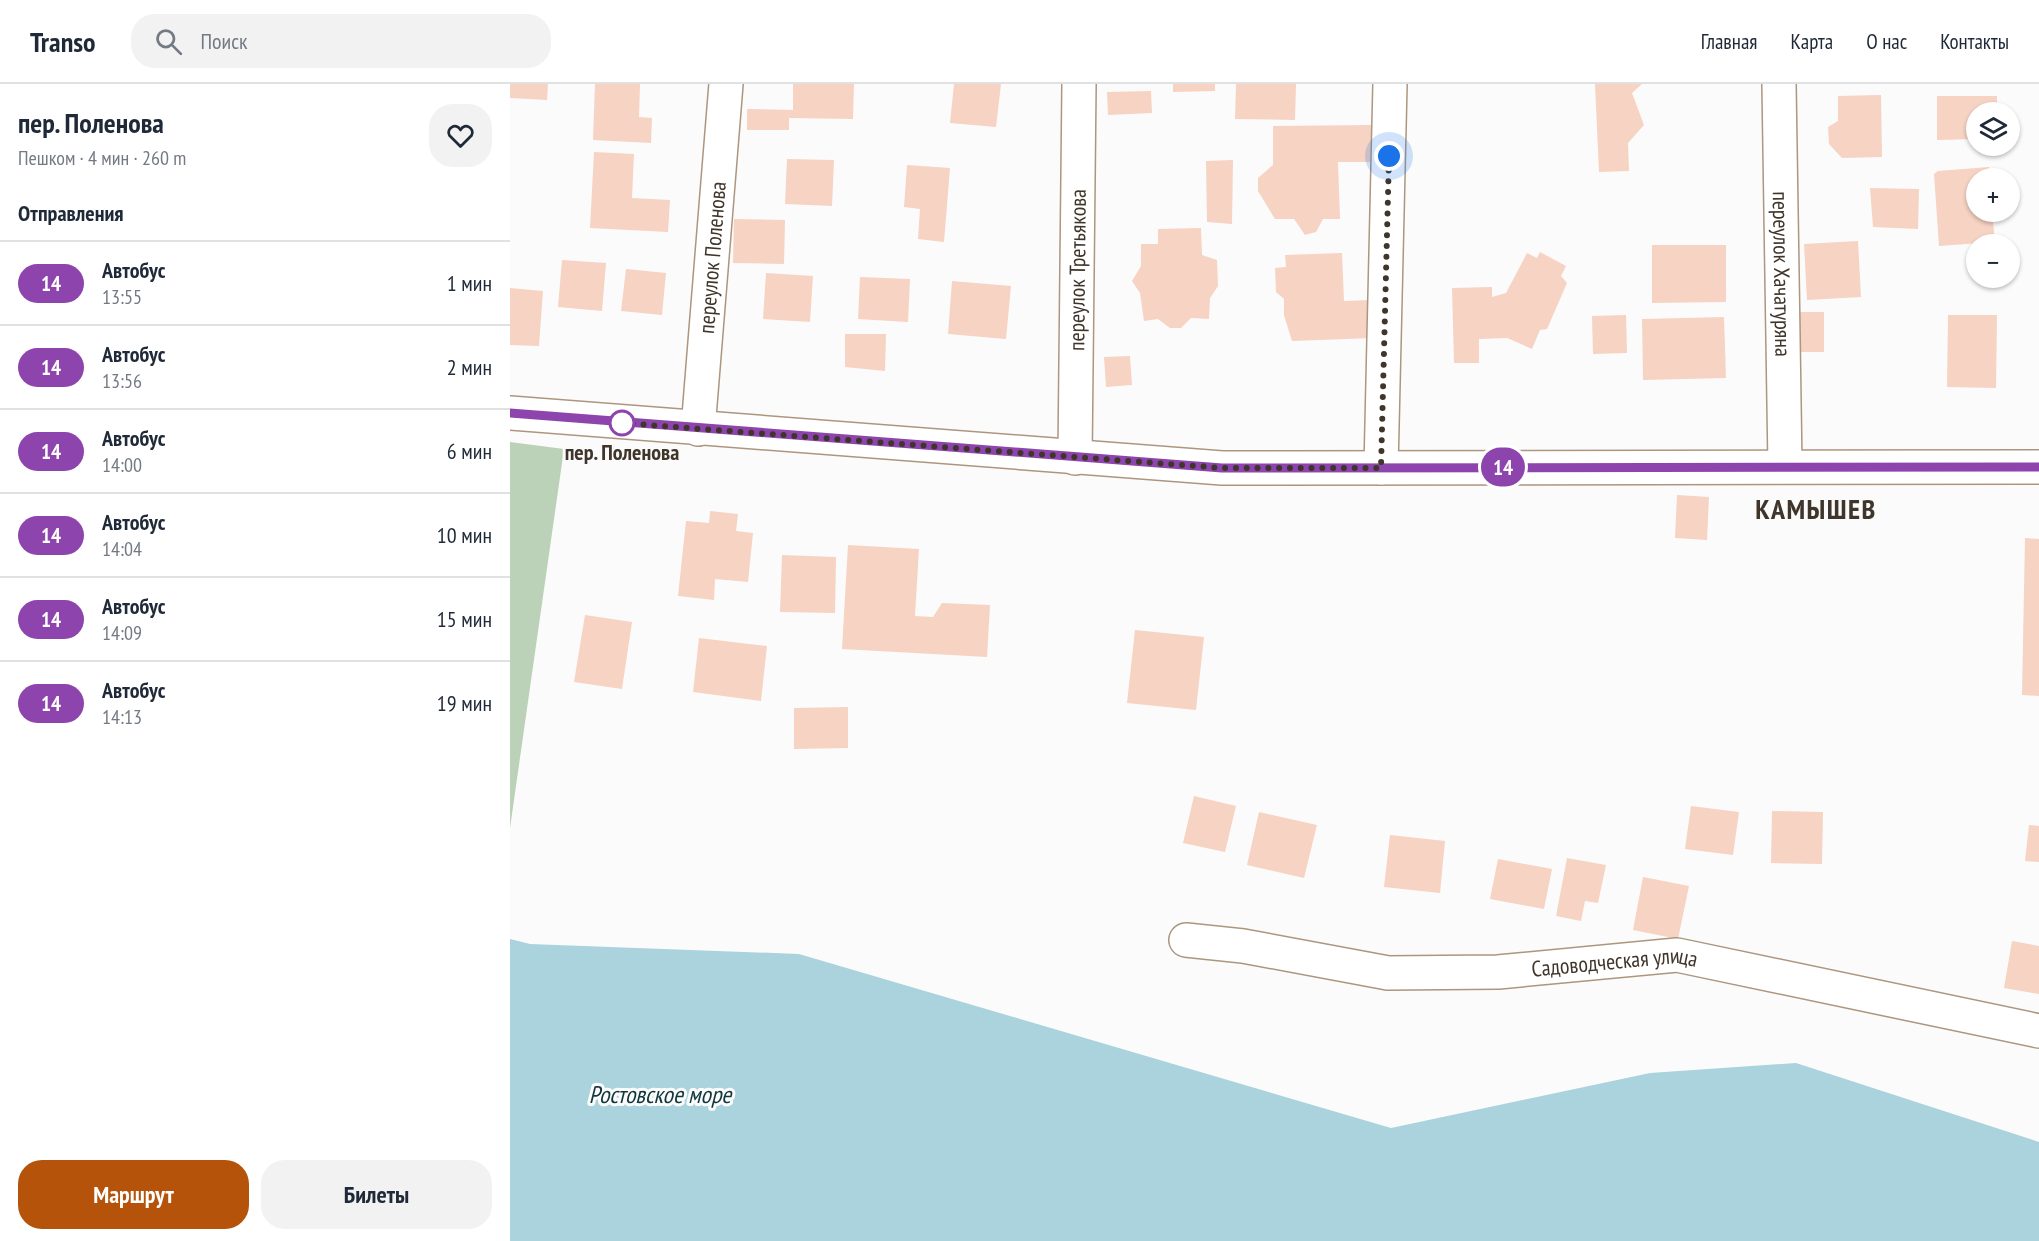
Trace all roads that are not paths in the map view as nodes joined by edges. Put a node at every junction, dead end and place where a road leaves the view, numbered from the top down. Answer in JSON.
{"nodes":[{"id":1,"x":726,"y":84,"type":"edge"},
{"id":2,"x":1079,"y":84,"type":"edge"},
{"id":3,"x":1390,"y":84,"type":"edge"},
{"id":4,"x":1779,"y":84,"type":"edge"},
{"id":5,"x":510,"y":413,"type":"edge"},
{"id":6,"x":698,"y":429,"type":"junction"},
{"id":7,"x":1075,"y":458,"type":"junction"},
{"id":8,"x":1785,"y":466,"type":"junction"},
{"id":9,"x":2039,"y":467,"type":"edge"},
{"id":10,"x":1381,"y":468,"type":"junction"},
{"id":11,"x":1186,"y":940,"type":"dead end"},
{"id":12,"x":2039,"y":1031,"type":"edge"}],
"edges":[{"from":1,"to":6,"type":"street","name":"переулок Поленова"},
{"from":2,"to":7,"type":"street","name":"переулок Третьякова"},
{"from":3,"to":10,"type":"street"},
{"from":4,"to":8,"type":"street","name":"переулок Хачатуряна"},
{"from":5,"to":6,"type":"street"},
{"from":6,"to":7,"type":"street"},
{"from":7,"to":10,"type":"street"},
{"from":8,"to":9,"type":"street"},
{"from":8,"to":10,"type":"street"},
{"from":11,"to":12,"type":"street","name":"Садоводческая улица"}]}
